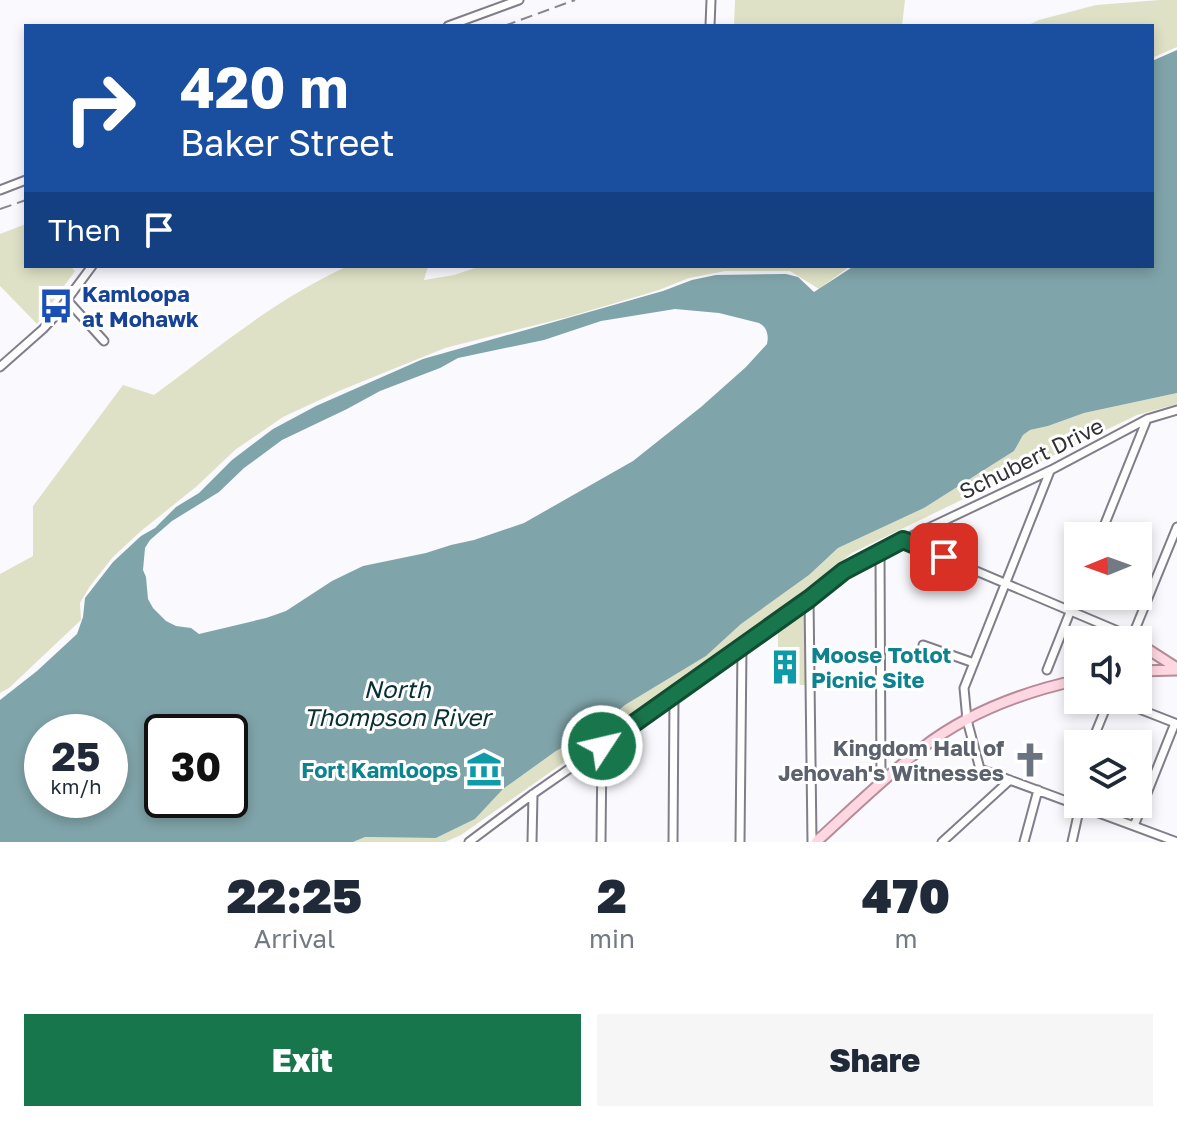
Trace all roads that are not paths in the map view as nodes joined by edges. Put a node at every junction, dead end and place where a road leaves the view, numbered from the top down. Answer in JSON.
{"nodes":[{"id":1,"x":519,"y":0,"type":"edge"},
{"id":2,"x":711,"y":0,"type":"edge"},
{"id":3,"x":453,"y":24,"type":"edge"},
{"id":4,"x":710,"y":24,"type":"edge"},
{"id":5,"x":24,"y":181,"type":"edge"},
{"id":6,"x":0,"y":190,"type":"edge"},
{"id":7,"x":90,"y":268,"type":"edge"},
{"id":8,"x":67,"y":300,"type":"junction"},
{"id":9,"x":104,"y":341,"type":"dead end"},
{"id":10,"x":0,"y":367,"type":"edge"},
{"id":11,"x":1177,"y":410,"type":"edge"},
{"id":12,"x":1147,"y":419,"type":"junction"},
{"id":13,"x":1051,"y":470,"type":"junction"},
{"id":14,"x":1106,"y":522,"type":"edge"},
{"id":15,"x":1177,"y":527,"type":"edge"},
{"id":16,"x":903,"y":540,"type":"junction"},
{"id":17,"x":880,"y":551,"type":"junction"},
{"id":18,"x":1006,"y":584,"type":"junction"},
{"id":19,"x":809,"y":599,"type":"junction"},
{"id":20,"x":1070,"y":611,"type":"junction"},
{"id":21,"x":1104,"y":626,"type":"edge"},
{"id":22,"x":1140,"y":626,"type":"edge"},
{"id":23,"x":923,"y":645,"type":"dead end"},
{"id":24,"x":742,"y":647,"type":"junction"},
{"id":25,"x":1152,"y":652,"type":"edge"},
{"id":26,"x":974,"y":663,"type":"junction"},
{"id":27,"x":1177,"y":669,"type":"edge"},
{"id":28,"x":1047,"y":670,"type":"dead end"},
{"id":29,"x":1152,"y":670,"type":"edge"},
{"id":30,"x":1064,"y":683,"type":"edge"},
{"id":31,"x":674,"y":696,"type":"junction"},
{"id":32,"x":1152,"y":714,"type":"edge"},
{"id":33,"x":967,"y":720,"type":"junction"},
{"id":34,"x":602,"y":746,"type":"junction"},
{"id":35,"x":1010,"y":780,"type":"junction"},
{"id":36,"x":881,"y":783,"type":"junction"},
{"id":37,"x":1038,"y":790,"type":"junction"},
{"id":38,"x":533,"y":794,"type":"junction"},
{"id":39,"x":1064,"y":800,"type":"edge"},
{"id":40,"x":1077,"y":818,"type":"edge"},
{"id":41,"x":1112,"y":818,"type":"edge"},
{"id":42,"x":1134,"y":826,"type":"junction"},
{"id":43,"x":469,"y":842,"type":"edge"},
{"id":44,"x":532,"y":842,"type":"edge"},
{"id":45,"x":601,"y":842,"type":"edge"},
{"id":46,"x":673,"y":842,"type":"edge"},
{"id":47,"x":740,"y":842,"type":"edge"},
{"id":48,"x":814,"y":842,"type":"edge"},
{"id":49,"x":942,"y":842,"type":"edge"},
{"id":50,"x":1024,"y":842,"type":"edge"},
{"id":51,"x":1072,"y":842,"type":"edge"},
{"id":52,"x":1177,"y":842,"type":"edge"}],
"edges":[{"from":1,"to":3,"type":"street"},
{"from":2,"to":4,"type":"street"},
{"from":5,"to":6,"type":"street"},
{"from":7,"to":8,"type":"street"},
{"from":8,"to":9,"type":"street"},
{"from":8,"to":10,"type":"street"},
{"from":11,"to":12,"type":"street","name":"Schubert Drive"},
{"from":12,"to":13,"type":"street","name":"Schubert Drive"},
{"from":12,"to":14,"type":"street"},
{"from":13,"to":16,"type":"street","name":"Schubert Drive"},
{"from":13,"to":18,"type":"street"},
{"from":15,"to":22,"type":"street"},
{"from":16,"to":17,"type":"street","name":"Schubert Drive"},
{"from":16,"to":18,"type":"street"},
{"from":17,"to":19,"type":"street","name":"Schubert Drive"},
{"from":17,"to":36,"type":"street"},
{"from":18,"to":20,"type":"street"},
{"from":18,"to":26,"type":"street"},
{"from":19,"to":24,"type":"street","name":"Schubert Drive"},
{"from":19,"to":48,"type":"street"},
{"from":20,"to":21,"type":"street"},
{"from":20,"to":28,"type":"street"},
{"from":23,"to":26,"type":"street"},
{"from":24,"to":31,"type":"street","name":"Schubert Drive"},
{"from":24,"to":47,"type":"street"},
{"from":25,"to":27,"type":"main road"},
{"from":26,"to":33,"type":"street"},
{"from":27,"to":29,"type":"main road"},
{"from":30,"to":33,"type":"main road"},
{"from":31,"to":34,"type":"street","name":"Schubert Drive"},
{"from":31,"to":46,"type":"street"},
{"from":32,"to":42,"type":"street"},
{"from":33,"to":35,"type":"street"},
{"from":33,"to":36,"type":"main road"},
{"from":34,"to":38,"type":"street","name":"Schubert Drive"},
{"from":34,"to":45,"type":"street"},
{"from":35,"to":37,"type":"street"},
{"from":35,"to":49,"type":"street"},
{"from":36,"to":48,"type":"main road"},
{"from":37,"to":39,"type":"street"},
{"from":37,"to":50,"type":"street"},
{"from":38,"to":43,"type":"street","name":"Schubert Drive"},
{"from":38,"to":44,"type":"street"},
{"from":40,"to":51,"type":"street"},
{"from":41,"to":42,"type":"street"},
{"from":42,"to":52,"type":"street"}]}
